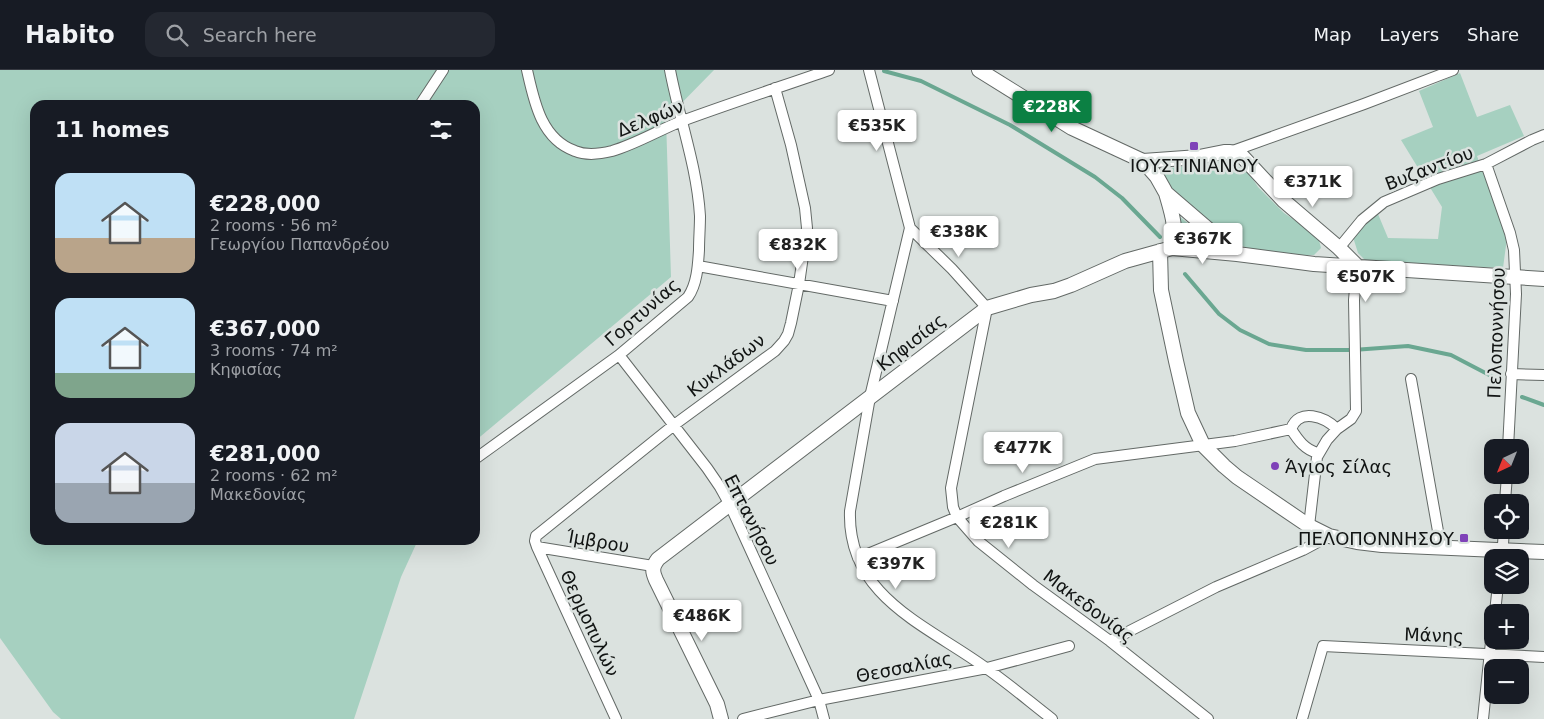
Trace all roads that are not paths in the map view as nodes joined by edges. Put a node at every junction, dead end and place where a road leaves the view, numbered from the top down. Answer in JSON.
{"nodes":[{"id":1,"x":443,"y":70,"type":"edge"},
{"id":2,"x":527,"y":70,"type":"edge"},
{"id":3,"x":670,"y":70,"type":"edge"},
{"id":4,"x":829,"y":70,"type":"edge"},
{"id":5,"x":869,"y":70,"type":"edge"},
{"id":6,"x":979,"y":70,"type":"edge"},
{"id":7,"x":1453,"y":70,"type":"edge"},
{"id":8,"x":775,"y":88,"type":"junction"},
{"id":9,"x":423,"y":100,"type":"edge"},
{"id":10,"x":682,"y":122,"type":"junction"},
{"id":11,"x":1544,"y":135,"type":"edge"},
{"id":12,"x":1230,"y":152,"type":"junction"},
{"id":13,"x":1143,"y":161,"type":"junction"},
{"id":14,"x":1486,"y":164,"type":"junction"},
{"id":15,"x":1166,"y":193,"type":"junction"},
{"id":16,"x":910,"y":228,"type":"junction"},
{"id":17,"x":1339,"y":248,"type":"junction"},
{"id":18,"x":1166,"y":250,"type":"junction"},
{"id":19,"x":1237,"y":254,"type":"junction"},
{"id":20,"x":698,"y":266,"type":"junction"},
{"id":21,"x":1357,"y":266,"type":"junction"},
{"id":22,"x":1542,"y":275,"type":"edge"},
{"id":23,"x":1515,"y":276,"type":"junction"},
{"id":24,"x":799,"y":284,"type":"junction"},
{"id":25,"x":893,"y":300,"type":"junction"},
{"id":26,"x":986,"y":308,"type":"junction"},
{"id":27,"x":619,"y":355,"type":"junction"},
{"id":28,"x":1511,"y":374,"type":"junction"},
{"id":29,"x":1544,"y":375,"type":"edge"},
{"id":30,"x":1411,"y":378,"type":"dead end"},
{"id":31,"x":870,"y":397,"type":"junction"},
{"id":32,"x":674,"y":425,"type":"junction"},
{"id":33,"x":1291,"y":429,"type":"junction"},
{"id":34,"x":1337,"y":429,"type":"junction"},
{"id":35,"x":1508,"y":439,"type":"edge"},
{"id":36,"x":1203,"y":445,"type":"junction"},
{"id":37,"x":1318,"y":453,"type":"junction"},
{"id":38,"x":480,"y":455,"type":"edge"},
{"id":39,"x":730,"y":505,"type":"junction"},
{"id":40,"x":957,"y":517,"type":"junction"},
{"id":41,"x":1309,"y":526,"type":"junction"},
{"id":42,"x":1329,"y":536,"type":"junction"},
{"id":43,"x":536,"y":544,"type":"junction"},
{"id":44,"x":1441,"y":548,"type":"junction"},
{"id":45,"x":1484,"y":552,"type":"edge"},
{"id":46,"x":1544,"y":552,"type":"edge"},
{"id":47,"x":1529,"y":553,"type":"edge"},
{"id":48,"x":858,"y":558,"type":"junction"},
{"id":49,"x":653,"y":566,"type":"junction"},
{"id":50,"x":1110,"y":641,"type":"junction"},
{"id":51,"x":1069,"y":646,"type":"dead end"},
{"id":52,"x":1490,"y":649,"type":"edge"},
{"id":53,"x":1490,"y":654,"type":"junction"},
{"id":54,"x":1544,"y":657,"type":"edge"},
{"id":55,"x":987,"y":668,"type":"junction"},
{"id":56,"x":819,"y":700,"type":"junction"},
{"id":57,"x":616,"y":719,"type":"edge"},
{"id":58,"x":721,"y":719,"type":"edge"},
{"id":59,"x":743,"y":719,"type":"edge"},
{"id":60,"x":824,"y":719,"type":"edge"},
{"id":61,"x":1052,"y":719,"type":"edge"},
{"id":62,"x":1208,"y":719,"type":"edge"},
{"id":63,"x":1302,"y":719,"type":"edge"},
{"id":64,"x":1483,"y":719,"type":"edge"}],
"edges":[{"from":1,"to":9,"type":"street"},
{"from":2,"to":10,"type":"street","name":"Δελφών"},
{"from":3,"to":10,"type":"street","name":"Γορτυνίας"},
{"from":4,"to":8,"type":"street","name":"Δελφών"},
{"from":5,"to":16,"type":"street"},
{"from":6,"to":13,"type":"street"},
{"from":7,"to":12,"type":"street"},
{"from":8,"to":10,"type":"street","name":"Δελφών"},
{"from":8,"to":24,"type":"street","name":"Κυκλάδων"},
{"from":10,"to":20,"type":"street","name":"Γορτυνίας"},
{"from":11,"to":14,"type":"street","name":"Βυζαντίου"},
{"from":12,"to":13,"type":"street"},
{"from":12,"to":17,"type":"street"},
{"from":13,"to":15,"type":"street"},
{"from":14,"to":17,"type":"street","name":"Βυζαντίου"},
{"from":14,"to":23,"type":"street","name":"Πελοποννήσου"},
{"from":15,"to":18,"type":"street"},
{"from":15,"to":19,"type":"street"},
{"from":16,"to":25,"type":"street"},
{"from":16,"to":26,"type":"street"},
{"from":17,"to":21,"type":"street"},
{"from":18,"to":19,"type":"street","name":"Κηφισίας"},
{"from":18,"to":26,"type":"street","name":"Κηφισίας"},
{"from":18,"to":36,"type":"street"},
{"from":19,"to":21,"type":"street","name":"Κηφισίας"},
{"from":20,"to":24,"type":"street"},
{"from":20,"to":27,"type":"street","name":"Γορτυνίας"},
{"from":21,"to":23,"type":"street","name":"Κηφισίας"},
{"from":21,"to":34,"type":"street"},
{"from":22,"to":23,"type":"street","name":"Κηφισίας"},
{"from":23,"to":28,"type":"street","name":"Πελοποννήσου"},
{"from":24,"to":25,"type":"street"},
{"from":24,"to":32,"type":"street","name":"Κυκλάδων"},
{"from":25,"to":31,"type":"street"},
{"from":26,"to":31,"type":"street","name":"Κηφισίας"},
{"from":26,"to":40,"type":"street","name":"Μακεδονίας"},
{"from":27,"to":32,"type":"street","name":"Επτανήσου"},
{"from":27,"to":38,"type":"street","name":"Γορτυνίας"},
{"from":28,"to":29,"type":"street"},
{"from":28,"to":35,"type":"street","name":"Πελοποννήσου"},
{"from":30,"to":44,"type":"street"},
{"from":31,"to":39,"type":"street","name":"Κηφισίας"},
{"from":31,"to":48,"type":"street"},
{"from":32,"to":39,"type":"street","name":"Επτανήσου"},
{"from":32,"to":43,"type":"street","name":"Κυκλάδων"},
{"from":33,"to":34,"type":"street"},
{"from":33,"to":36,"type":"street"},
{"from":33,"to":37,"type":"street"},
{"from":34,"to":37,"type":"street"},
{"from":36,"to":40,"type":"street"},
{"from":36,"to":41,"type":"street"},
{"from":37,"to":41,"type":"street"},
{"from":39,"to":49,"type":"street","name":"Κηφισίας"},
{"from":39,"to":56,"type":"street","name":"Επτανήσου"},
{"from":40,"to":48,"type":"street"},
{"from":40,"to":50,"type":"street","name":"Μακεδονίας"},
{"from":41,"to":42,"type":"street"},
{"from":42,"to":44,"type":"street"},
{"from":42,"to":50,"type":"street"},
{"from":43,"to":49,"type":"street","name":"Ίμβρου"},
{"from":43,"to":57,"type":"street","name":"Θερμοπυλών"},
{"from":44,"to":45,"type":"street"},
{"from":46,"to":47,"type":"street"},
{"from":48,"to":55,"type":"street"},
{"from":49,"to":58,"type":"street"},
{"from":50,"to":62,"type":"street","name":"Μακεδονίας"},
{"from":51,"to":55,"type":"street","name":"Θεσσαλίας"},
{"from":52,"to":53,"type":"street"},
{"from":53,"to":54,"type":"street","name":"Μάνης"},
{"from":53,"to":63,"type":"street","name":"Μάνης"},
{"from":53,"to":64,"type":"street"},
{"from":55,"to":56,"type":"street","name":"Θεσσαλίας"},
{"from":55,"to":61,"type":"street"},
{"from":56,"to":59,"type":"street","name":"Θεσσαλίας"},
{"from":56,"to":60,"type":"street","name":"Επτανήσου"}]}
